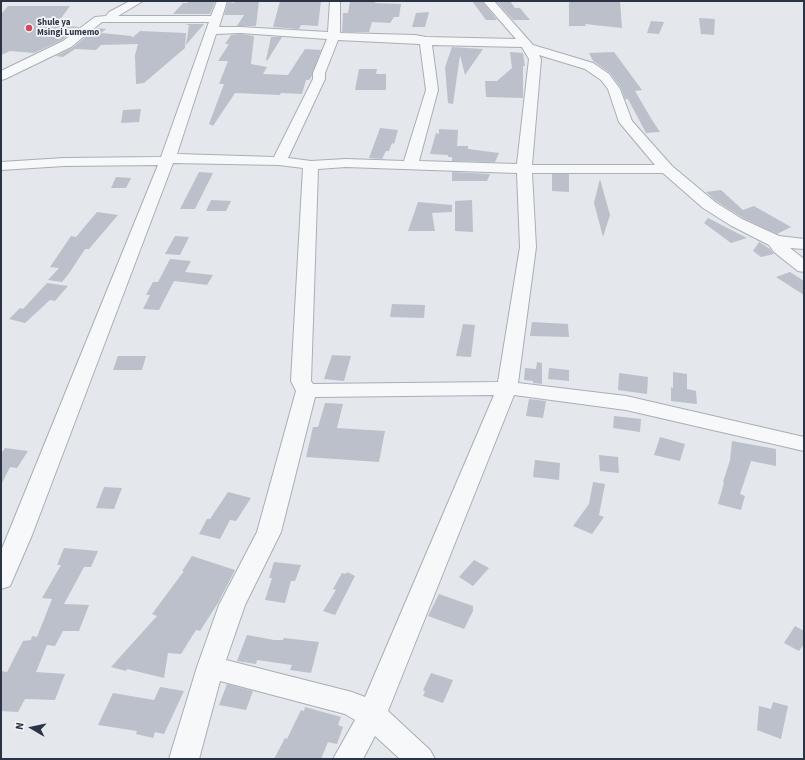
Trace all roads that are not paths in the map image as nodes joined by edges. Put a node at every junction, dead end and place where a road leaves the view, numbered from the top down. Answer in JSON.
{"nodes":[{"id":1,"x":138,"y":1,"type":"edge"},
{"id":2,"x":222,"y":1,"type":"edge"},
{"id":3,"x":334,"y":1,"type":"edge"},
{"id":4,"x":488,"y":1,"type":"edge"},
{"id":5,"x":109,"y":19,"type":"junction"},
{"id":6,"x":214,"y":25,"type":"junction"},
{"id":7,"x":334,"y":35,"type":"junction"},
{"id":8,"x":426,"y":41,"type":"junction"},
{"id":9,"x":527,"y":45,"type":"junction"},
{"id":10,"x":1,"y":76,"type":"edge"},
{"id":11,"x":166,"y":161,"type":"junction"},
{"id":12,"x":279,"y":161,"type":"junction"},
{"id":13,"x":311,"y":165,"type":"junction"},
{"id":14,"x":410,"y":165,"type":"junction"},
{"id":15,"x":1,"y":166,"type":"edge"},
{"id":16,"x":524,"y":169,"type":"junction"},
{"id":17,"x":668,"y":169,"type":"junction"},
{"id":18,"x":775,"y":241,"type":"junction"},
{"id":19,"x":804,"y":244,"type":"edge"},
{"id":20,"x":804,"y":267,"type":"edge"},
{"id":21,"x":506,"y":388,"type":"junction"},
{"id":22,"x":306,"y":392,"type":"junction"},
{"id":23,"x":804,"y":444,"type":"edge"},
{"id":24,"x":1,"y":579,"type":"edge"},
{"id":25,"x":210,"y":667,"type":"junction"},
{"id":26,"x":372,"y":715,"type":"junction"},
{"id":27,"x":184,"y":759,"type":"edge"},
{"id":28,"x":348,"y":759,"type":"edge"},
{"id":29,"x":420,"y":759,"type":"edge"}],
"edges":[{"from":1,"to":5,"type":"street"},
{"from":2,"to":6,"type":"street"},
{"from":3,"to":7,"type":"street"},
{"from":4,"to":9,"type":"street"},
{"from":5,"to":6,"type":"street"},
{"from":5,"to":10,"type":"street"},
{"from":6,"to":7,"type":"street"},
{"from":6,"to":11,"type":"street"},
{"from":7,"to":8,"type":"street"},
{"from":7,"to":12,"type":"street"},
{"from":8,"to":9,"type":"street"},
{"from":8,"to":14,"type":"street"},
{"from":9,"to":16,"type":"street"},
{"from":9,"to":17,"type":"street"},
{"from":11,"to":12,"type":"street"},
{"from":11,"to":15,"type":"street"},
{"from":11,"to":24,"type":"street"},
{"from":12,"to":13,"type":"street"},
{"from":13,"to":14,"type":"street"},
{"from":13,"to":22,"type":"street"},
{"from":14,"to":16,"type":"street"},
{"from":16,"to":17,"type":"street"},
{"from":16,"to":21,"type":"street"},
{"from":17,"to":18,"type":"street"},
{"from":18,"to":19,"type":"street"},
{"from":18,"to":20,"type":"street"},
{"from":21,"to":22,"type":"street"},
{"from":21,"to":23,"type":"street"},
{"from":21,"to":26,"type":"street"},
{"from":22,"to":25,"type":"street"},
{"from":25,"to":26,"type":"street"},
{"from":25,"to":27,"type":"street"},
{"from":26,"to":28,"type":"street"},
{"from":26,"to":29,"type":"street"}]}
